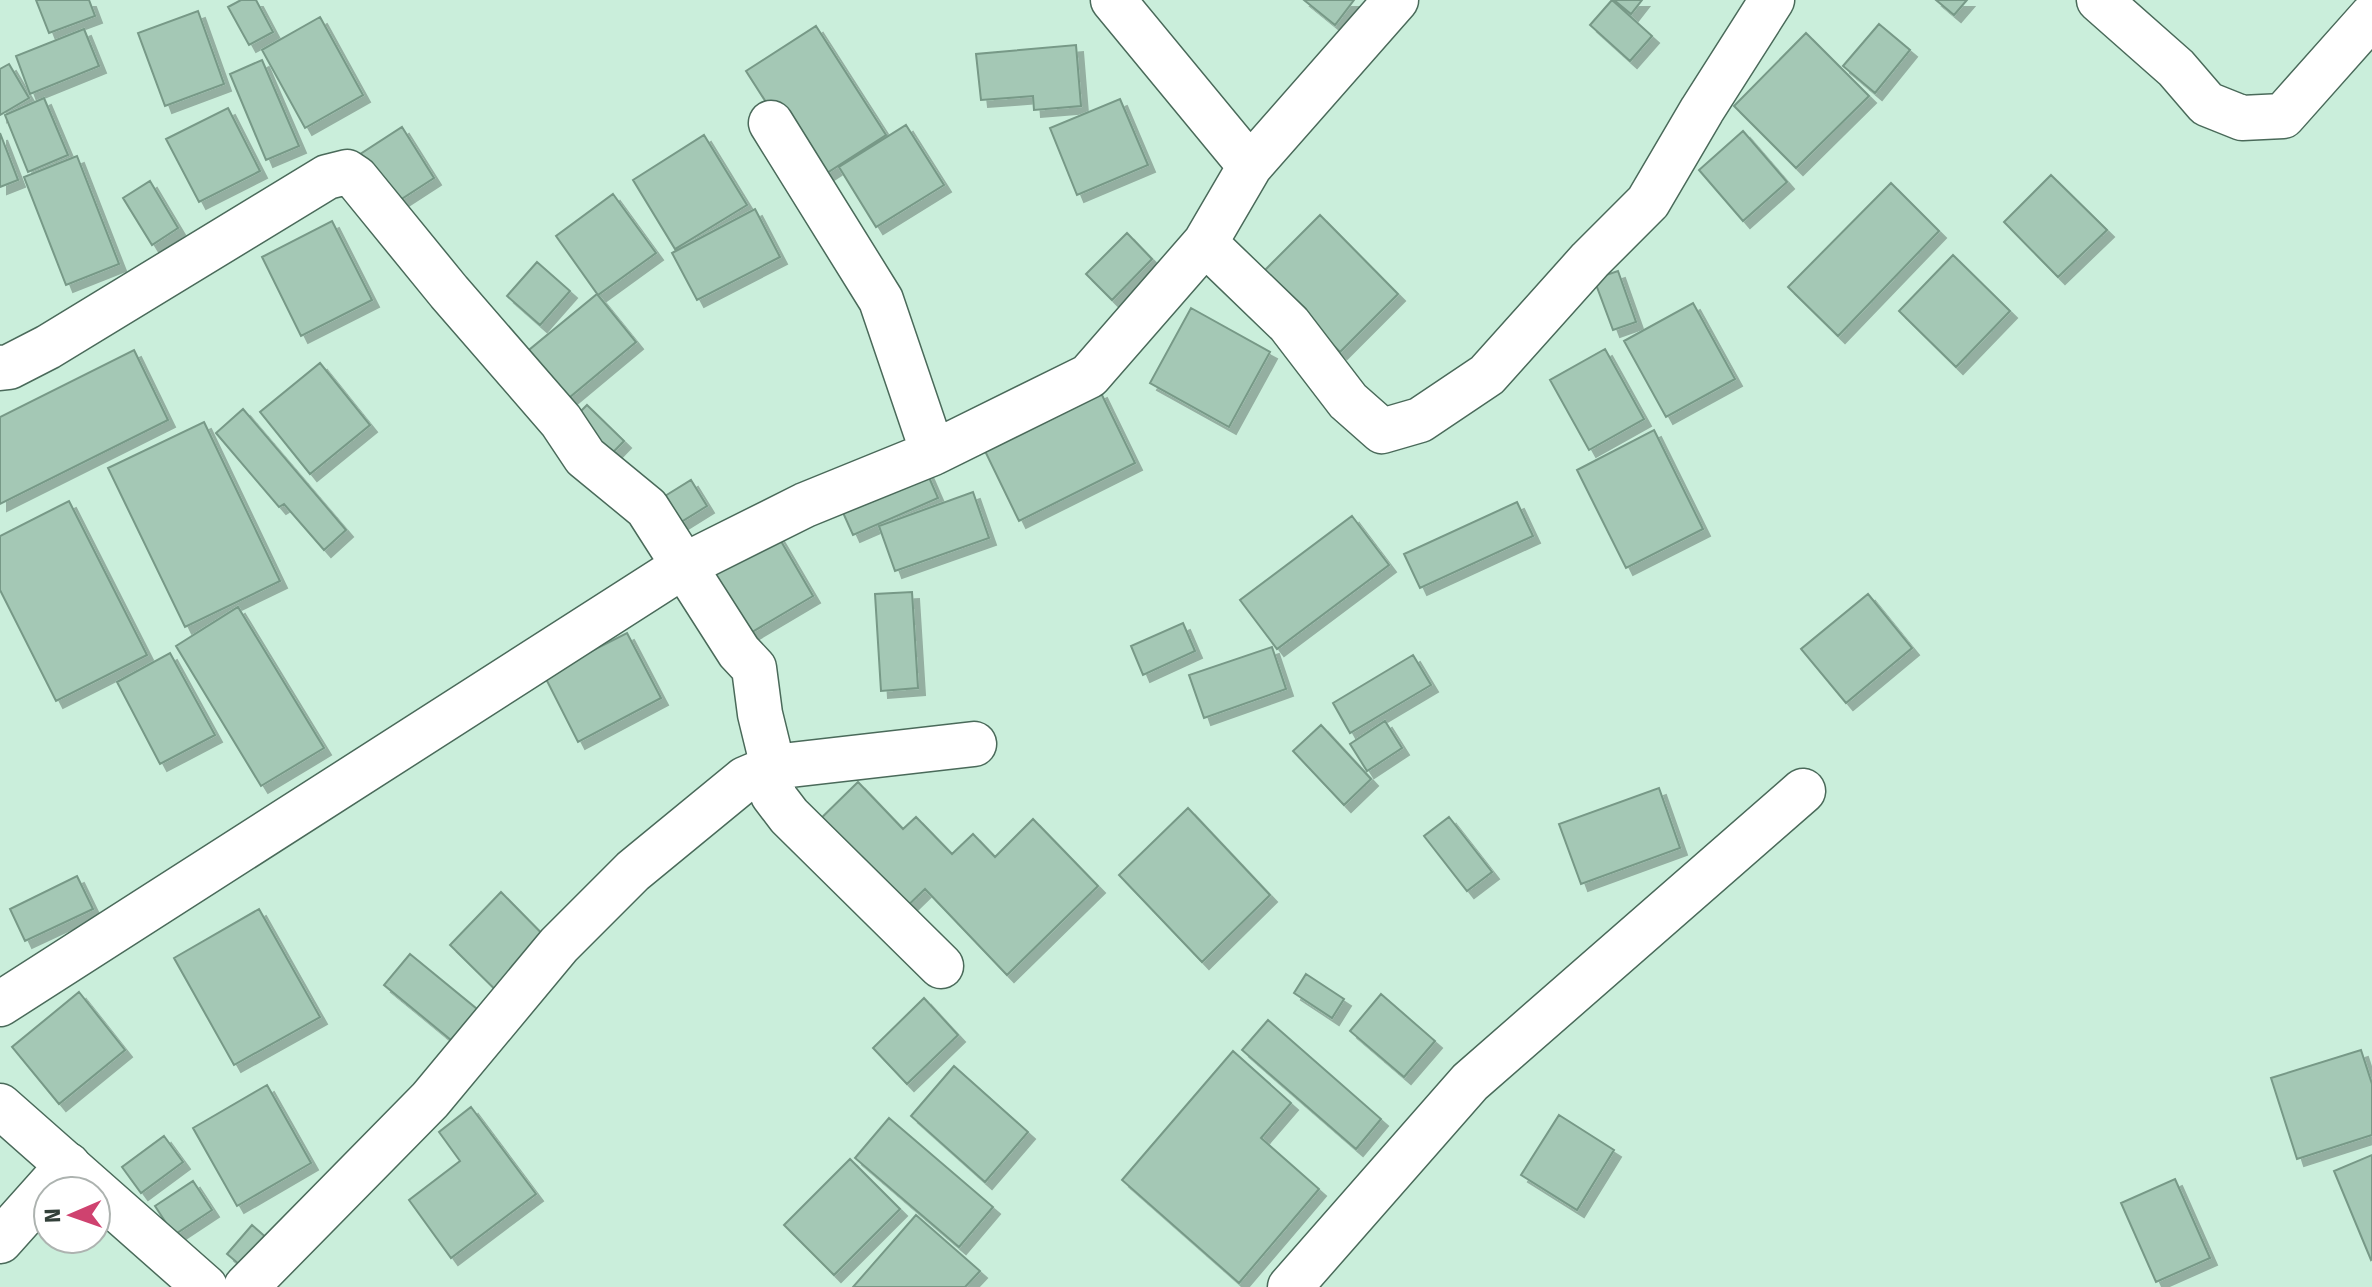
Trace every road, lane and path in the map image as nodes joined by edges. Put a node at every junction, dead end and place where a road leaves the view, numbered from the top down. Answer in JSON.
{"nodes":[{"id":1,"x":1113,"y":0,"type":"edge"},
{"id":2,"x":1396,"y":0,"type":"edge"},
{"id":3,"x":1772,"y":0,"type":"edge"},
{"id":4,"x":2099,"y":0,"type":"edge"},
{"id":5,"x":2372,"y":16,"type":"edge"},
{"id":6,"x":771,"y":123,"type":"dead end"},
{"id":7,"x":1250,"y":166,"type":"junction"},
{"id":8,"x":1205,"y":243,"type":"junction"},
{"id":9,"x":0,"y":368,"type":"edge"},
{"id":10,"x":933,"y":453,"type":"junction"},
{"id":11,"x":685,"y":565,"type":"junction"},
{"id":12,"x":974,"y":744,"type":"dead end"},
{"id":13,"x":773,"y":767,"type":"junction"},
{"id":14,"x":1803,"y":791,"type":"dead end"},
{"id":15,"x":941,"y":966,"type":"dead end"},
{"id":16,"x":0,"y":1004,"type":"edge"},
{"id":17,"x":0,"y":1106,"type":"edge"},
{"id":18,"x":68,"y":1165,"type":"junction"},
{"id":19,"x":0,"y":1241,"type":"edge"},
{"id":20,"x":205,"y":1287,"type":"edge"},
{"id":21,"x":246,"y":1287,"type":"edge"},
{"id":22,"x":1290,"y":1287,"type":"edge"}],
"edges":[{"from":1,"to":7,"type":"street"},
{"from":2,"to":7,"type":"street"},
{"from":3,"to":8,"type":"street"},
{"from":4,"to":5,"type":"street"},
{"from":6,"to":10,"type":"street"},
{"from":7,"to":8,"type":"street"},
{"from":8,"to":10,"type":"street"},
{"from":9,"to":11,"type":"street"},
{"from":10,"to":11,"type":"street"},
{"from":11,"to":13,"type":"street"},
{"from":11,"to":16,"type":"street"},
{"from":12,"to":13,"type":"street"},
{"from":13,"to":15,"type":"street"},
{"from":13,"to":21,"type":"street"},
{"from":14,"to":22,"type":"street"},
{"from":17,"to":18,"type":"street"},
{"from":18,"to":19,"type":"street"},
{"from":18,"to":20,"type":"street"}]}
